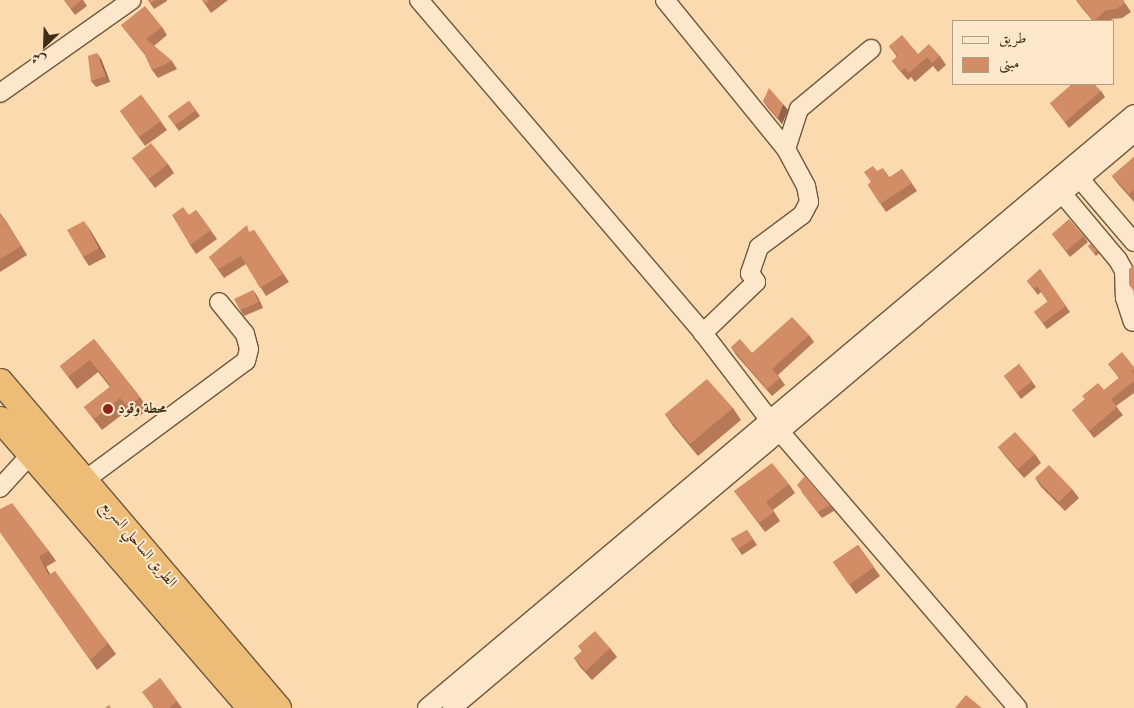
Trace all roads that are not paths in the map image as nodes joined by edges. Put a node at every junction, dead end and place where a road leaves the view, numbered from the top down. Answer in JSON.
{"nodes":[{"id":1,"x":132,"y":0,"type":"edge"},
{"id":2,"x":419,"y":0,"type":"edge"},
{"id":3,"x":665,"y":0,"type":"edge"},
{"id":4,"x":871,"y":49,"type":"dead end"},
{"id":5,"x":0,"y":93,"type":"edge"},
{"id":6,"x":1134,"y":114,"type":"edge"},
{"id":7,"x":1134,"y":133,"type":"edge"},
{"id":8,"x":786,"y":149,"type":"junction"},
{"id":9,"x":1080,"y":179,"type":"junction"},
{"id":10,"x":1057,"y":188,"type":"junction"},
{"id":11,"x":1134,"y":242,"type":"edge"},
{"id":12,"x":219,"y":302,"type":"dead end"},
{"id":13,"x":1134,"y":322,"type":"edge"},
{"id":14,"x":893,"y":328,"type":"junction"},
{"id":15,"x":703,"y":333,"type":"junction"},
{"id":16,"x":0,"y":381,"type":"edge"},
{"id":17,"x":0,"y":419,"type":"edge"},
{"id":18,"x":769,"y":419,"type":"junction"},
{"id":19,"x":782,"y":433,"type":"junction"},
{"id":20,"x":30,"y":455,"type":"junction"},
{"id":21,"x":85,"y":480,"type":"junction"},
{"id":22,"x":0,"y":488,"type":"edge"},
{"id":23,"x":684,"y":502,"type":"junction"},
{"id":24,"x":474,"y":680,"type":"junction"},
{"id":25,"x":250,"y":708,"type":"edge"},
{"id":26,"x":278,"y":708,"type":"edge"},
{"id":27,"x":428,"y":708,"type":"edge"},
{"id":28,"x":452,"y":708,"type":"edge"},
{"id":29,"x":1018,"y":708,"type":"edge"}],
"edges":[{"from":1,"to":5,"type":"street"},
{"from":2,"to":15,"type":"street"},
{"from":3,"to":8,"type":"street"},
{"from":4,"to":8,"type":"street"},
{"from":6,"to":10,"type":"street"},
{"from":7,"to":9,"type":"street"},
{"from":8,"to":15,"type":"street"},
{"from":9,"to":10,"type":"street"},
{"from":9,"to":11,"type":"street"},
{"from":10,"to":13,"type":"street"},
{"from":10,"to":14,"type":"street"},
{"from":12,"to":21,"type":"street"},
{"from":14,"to":18,"type":"street"},
{"from":14,"to":19,"type":"street"},
{"from":15,"to":18,"type":"street"},
{"from":16,"to":21,"type":"highway","name":"الطريق الساحلي السريع"},
{"from":17,"to":20,"type":"highway","name":"الطريق الساحلي السريع"},
{"from":18,"to":19,"type":"street"},
{"from":18,"to":23,"type":"street"},
{"from":19,"to":23,"type":"street"},
{"from":19,"to":29,"type":"street"},
{"from":20,"to":22,"type":"street"},
{"from":20,"to":25,"type":"highway","name":"الطريق الساحلي السريع"},
{"from":21,"to":26,"type":"highway","name":"الطريق الساحلي السريع"},
{"from":23,"to":24,"type":"street"},
{"from":24,"to":27,"type":"street"},
{"from":24,"to":28,"type":"street"}]}
